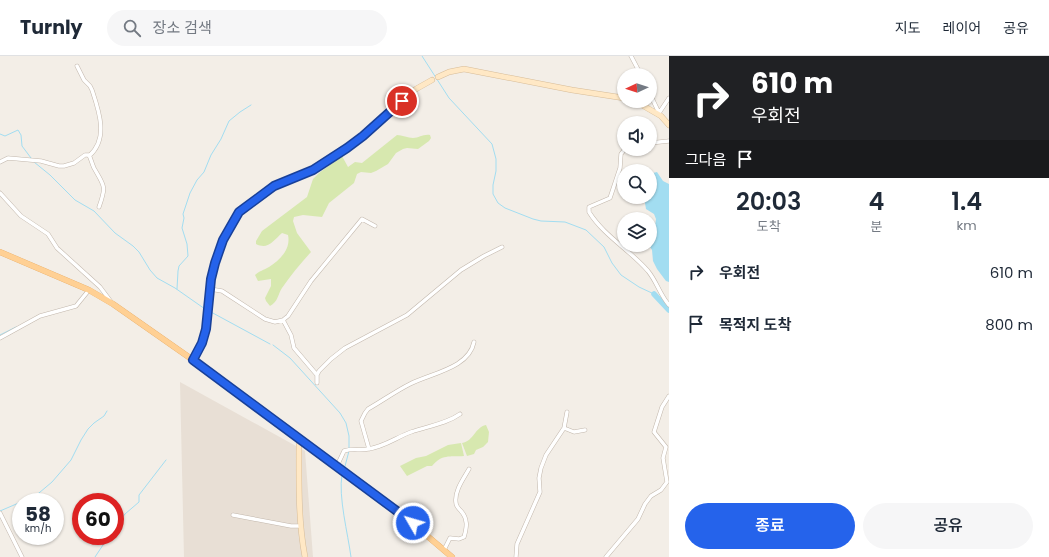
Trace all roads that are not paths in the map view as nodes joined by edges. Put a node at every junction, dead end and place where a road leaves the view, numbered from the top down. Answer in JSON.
{"nodes":[{"id":1,"x":631,"y":56,"type":"edge"},
{"id":2,"x":77,"y":66,"type":"dead end"},
{"id":3,"x":637,"y":68,"type":"edge"},
{"id":4,"x":438,"y":77,"type":"dead end"},
{"id":5,"x":432,"y":80,"type":"dead end"},
{"id":6,"x":617,"y":97,"type":"edge"},
{"id":7,"x":669,"y":98,"type":"edge"},
{"id":8,"x":648,"y":108,"type":"edge"},
{"id":9,"x":657,"y":108,"type":"edge"},
{"id":10,"x":660,"y":114,"type":"junction"},
{"id":11,"x":669,"y":125,"type":"edge"},
{"id":12,"x":669,"y":141,"type":"edge"},
{"id":13,"x":657,"y":142,"type":"edge"},
{"id":14,"x":89,"y":156,"type":"junction"},
{"id":15,"x":621,"y":156,"type":"edge"},
{"id":16,"x":0,"y":162,"type":"edge"},
{"id":17,"x":0,"y":193,"type":"edge"},
{"id":18,"x":99,"y":207,"type":"dead end"},
{"id":19,"x":375,"y":226,"type":"dead end"},
{"id":20,"x":502,"y":247,"type":"dead end"},
{"id":21,"x":0,"y":252,"type":"edge"},
{"id":22,"x":210,"y":289,"type":"junction"},
{"id":23,"x":89,"y":290,"type":"junction"},
{"id":24,"x":113,"y":304,"type":"junction"},
{"id":25,"x":669,"y":305,"type":"edge"},
{"id":26,"x":283,"y":320,"type":"junction"},
{"id":27,"x":0,"y":338,"type":"edge"},
{"id":28,"x":474,"y":342,"type":"dead end"},
{"id":29,"x":193,"y":360,"type":"junction"},
{"id":30,"x":317,"y":375,"type":"junction"},
{"id":31,"x":316,"y":384,"type":"dead end"},
{"id":32,"x":669,"y":396,"type":"edge"},
{"id":33,"x":567,"y":412,"type":"dead end"},
{"id":34,"x":460,"y":414,"type":"dead end"},
{"id":35,"x":564,"y":428,"type":"junction"},
{"id":36,"x":585,"y":430,"type":"dead end"},
{"id":37,"x":300,"y":439,"type":"junction"},
{"id":38,"x":667,"y":448,"type":"edge"},
{"id":39,"x":369,"y":449,"type":"junction"},
{"id":40,"x":338,"y":467,"type":"junction"},
{"id":41,"x":470,"y":469,"type":"dead end"},
{"id":42,"x":0,"y":513,"type":"edge"},
{"id":43,"x":233,"y":515,"type":"dead end"},
{"id":44,"x":300,"y":526,"type":"junction"},
{"id":45,"x":444,"y":550,"type":"junction"},
{"id":46,"x":22,"y":557,"type":"edge"},
{"id":47,"x":305,"y":557,"type":"edge"},
{"id":48,"x":452,"y":557,"type":"edge"},
{"id":49,"x":516,"y":557,"type":"edge"},
{"id":50,"x":606,"y":557,"type":"edge"}],
"edges":[{"from":1,"to":3,"type":"street"},
{"from":2,"to":14,"type":"street"},
{"from":4,"to":6,"type":"main road"},
{"from":5,"to":22,"type":"main road"},
{"from":7,"to":10,"type":"street"},
{"from":8,"to":10,"type":"main road"},
{"from":9,"to":10,"type":"street"},
{"from":10,"to":11,"type":"main road"},
{"from":12,"to":13,"type":"street"},
{"from":14,"to":16,"type":"street"},
{"from":14,"to":18,"type":"street"},
{"from":15,"to":25,"type":"street"},
{"from":17,"to":24,"type":"street"},
{"from":19,"to":26,"type":"street"},
{"from":20,"to":30,"type":"street"},
{"from":21,"to":23,"type":"main road"},
{"from":22,"to":26,"type":"street"},
{"from":22,"to":29,"type":"main road"},
{"from":23,"to":24,"type":"main road"},
{"from":23,"to":27,"type":"street"},
{"from":24,"to":29,"type":"main road"},
{"from":26,"to":30,"type":"street"},
{"from":28,"to":39,"type":"street"},
{"from":29,"to":37,"type":"main road"},
{"from":30,"to":31,"type":"street"},
{"from":32,"to":38,"type":"street"},
{"from":33,"to":35,"type":"street"},
{"from":34,"to":39,"type":"street"},
{"from":35,"to":36,"type":"street"},
{"from":35,"to":49,"type":"street"},
{"from":37,"to":40,"type":"main road"},
{"from":37,"to":44,"type":"main road"},
{"from":38,"to":50,"type":"street"},
{"from":39,"to":40,"type":"street"},
{"from":40,"to":45,"type":"main road"},
{"from":41,"to":45,"type":"street"},
{"from":42,"to":46,"type":"street"},
{"from":43,"to":44,"type":"street"},
{"from":44,"to":47,"type":"main road"},
{"from":45,"to":48,"type":"main road"}]}
